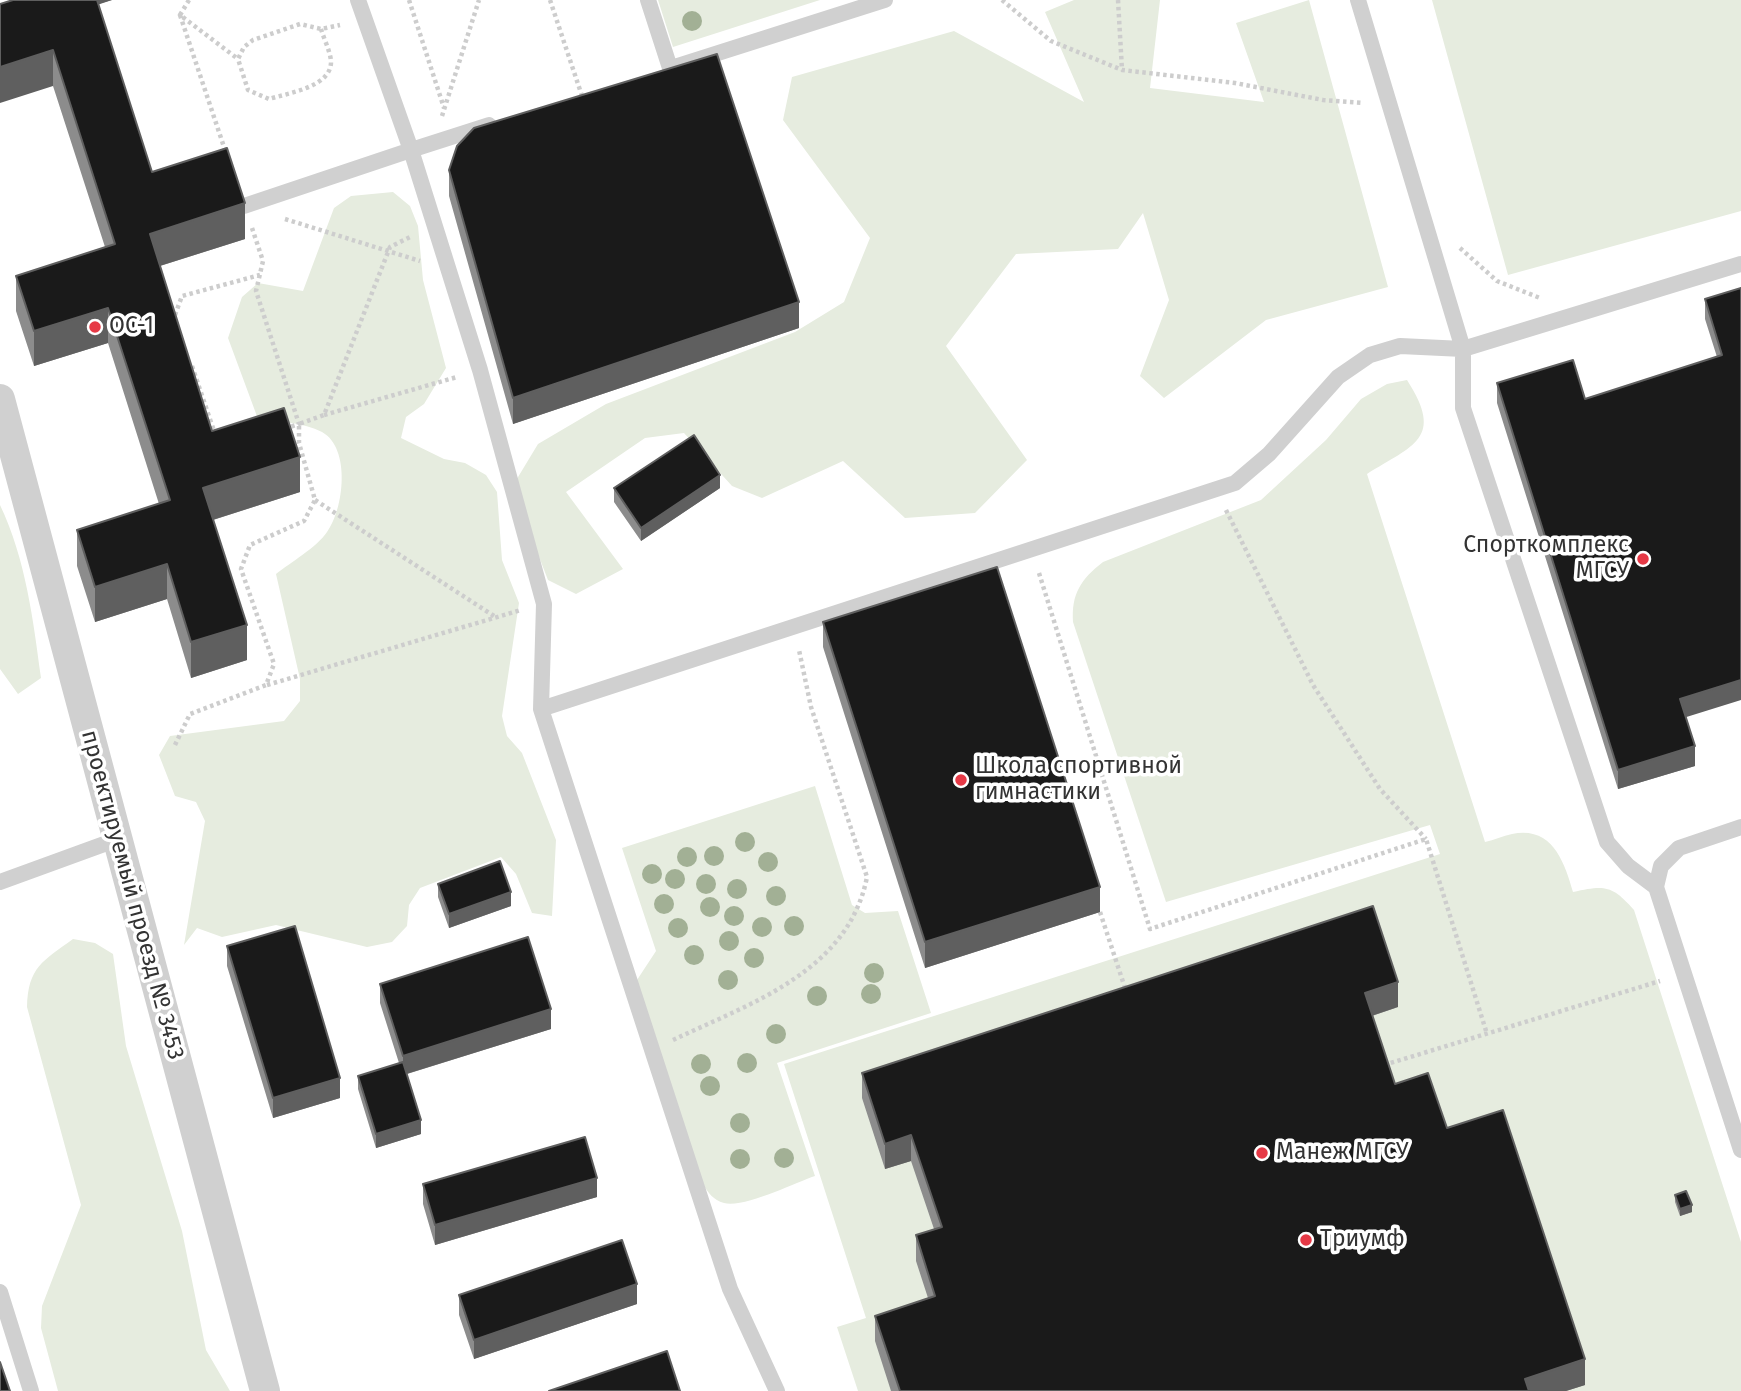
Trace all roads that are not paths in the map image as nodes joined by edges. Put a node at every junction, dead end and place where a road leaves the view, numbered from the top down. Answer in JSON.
{"nodes":[{"id":1,"x":358,"y":0,"type":"edge"},
{"id":2,"x":648,"y":0,"type":"edge"},
{"id":3,"x":886,"y":0,"type":"edge"},
{"id":4,"x":1358,"y":0,"type":"edge"},
{"id":5,"x":507,"y":120,"type":"edge"},
{"id":6,"x":411,"y":150,"type":"junction"},
{"id":7,"x":244,"y":206,"type":"edge"},
{"id":8,"x":1741,"y":264,"type":"edge"},
{"id":9,"x":1463,"y":349,"type":"junction"},
{"id":10,"x":0,"y":399,"type":"edge"},
{"id":11,"x":541,"y":709,"type":"junction"},
{"id":12,"x":1741,"y":827,"type":"edge"},
{"id":13,"x":118,"y":839,"type":"junction"},
{"id":14,"x":0,"y":882,"type":"edge"},
{"id":15,"x":1656,"y":887,"type":"junction"},
{"id":16,"x":1741,"y":1150,"type":"edge"},
{"id":17,"x":0,"y":1292,"type":"edge"},
{"id":18,"x":31,"y":1391,"type":"edge"},
{"id":19,"x":265,"y":1391,"type":"edge"},
{"id":20,"x":777,"y":1391,"type":"edge"}],
"edges":[{"from":1,"to":6,"type":"lane"},
{"from":2,"to":3,"type":"lane"},
{"from":4,"to":9,"type":"lane"},
{"from":5,"to":6,"type":"lane"},
{"from":6,"to":7,"type":"lane"},
{"from":6,"to":11,"type":"lane"},
{"from":8,"to":9,"type":"lane"},
{"from":9,"to":11,"type":"lane"},
{"from":9,"to":15,"type":"lane"},
{"from":10,"to":13,"type":"street","name":"проектируемый проезд № 3453"},
{"from":11,"to":20,"type":"lane"},
{"from":12,"to":15,"type":"lane"},
{"from":13,"to":14,"type":"lane"},
{"from":13,"to":19,"type":"street","name":"проектируемый проезд № 3453"},
{"from":15,"to":16,"type":"lane"},
{"from":17,"to":18,"type":"lane"}]}
